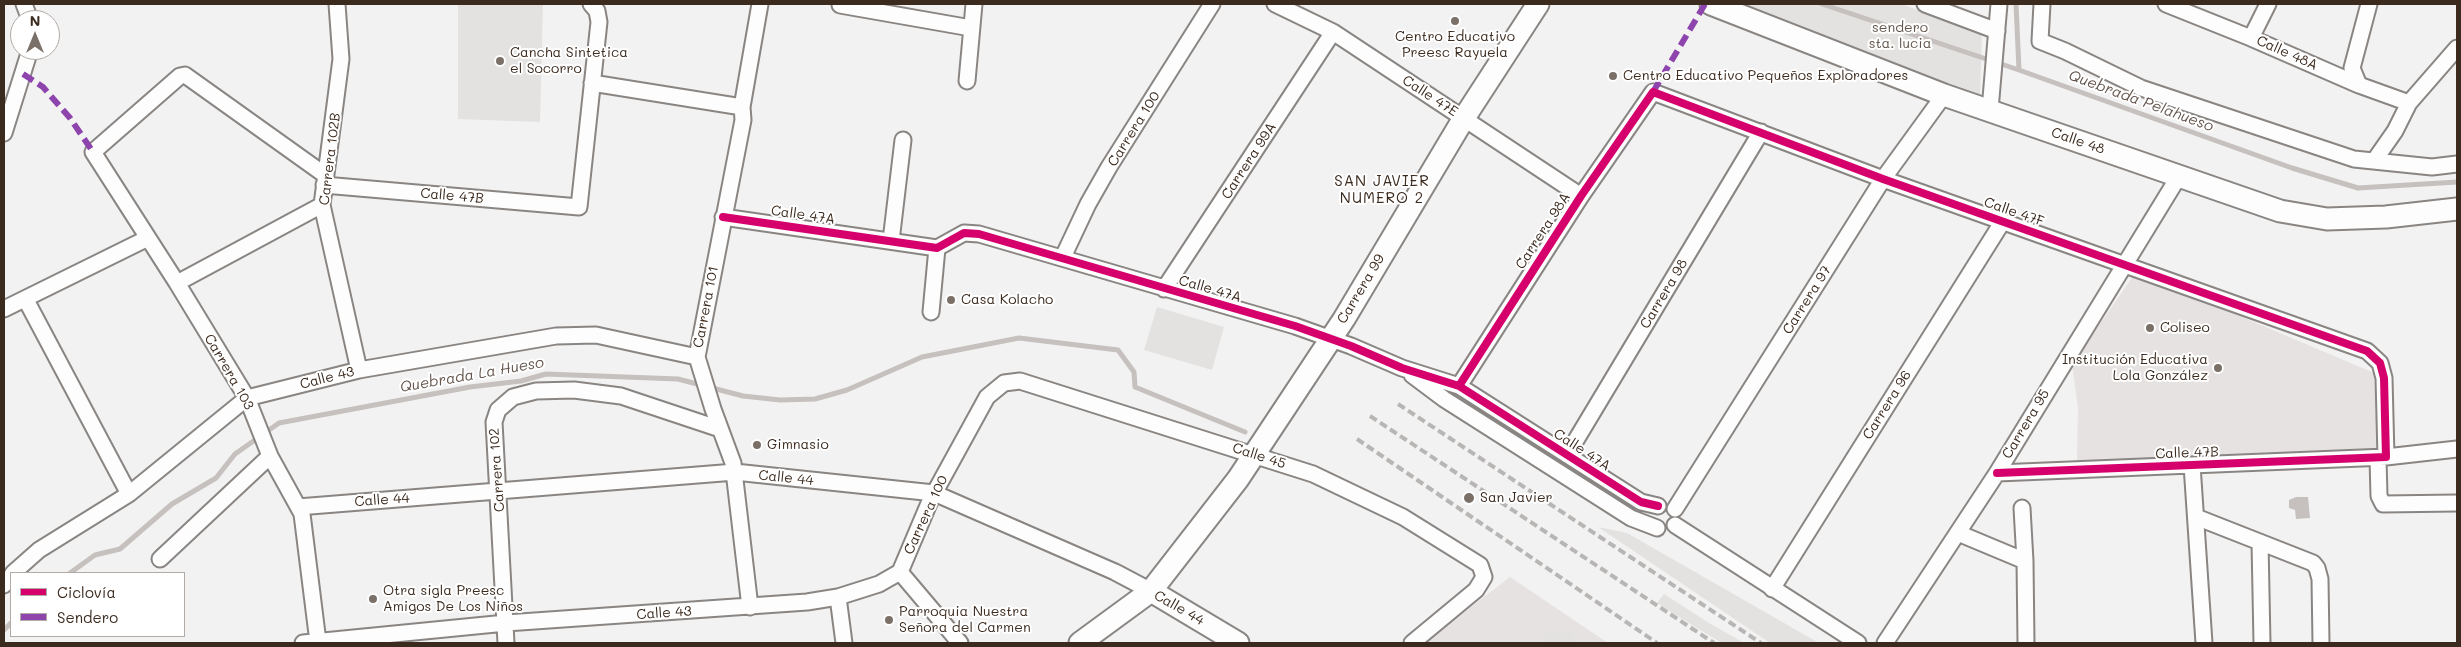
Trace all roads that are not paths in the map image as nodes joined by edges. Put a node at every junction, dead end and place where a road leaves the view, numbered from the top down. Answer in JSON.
{"nodes":[{"id":1,"x":337,"y":4,"type":"edge"},
{"id":2,"x":591,"y":4,"type":"edge"},
{"id":3,"x":760,"y":4,"type":"edge"},
{"id":4,"x":974,"y":4,"type":"edge"},
{"id":5,"x":1212,"y":4,"type":"edge"},
{"id":6,"x":1276,"y":4,"type":"edge"},
{"id":7,"x":1538,"y":4,"type":"edge"},
{"id":8,"x":1711,"y":4,"type":"edge"},
{"id":9,"x":1925,"y":4,"type":"edge"},
{"id":10,"x":2000,"y":4,"type":"edge"},
{"id":11,"x":2042,"y":4,"type":"edge"},
{"id":12,"x":2166,"y":4,"type":"edge"},
{"id":13,"x":2268,"y":4,"type":"edge"},
{"id":14,"x":2369,"y":4,"type":"edge"},
{"id":15,"x":840,"y":5,"type":"dead end"},
{"id":16,"x":971,"y":28,"type":"junction"},
{"id":17,"x":1997,"y":31,"type":"junction"},
{"id":18,"x":1333,"y":32,"type":"junction"},
{"id":19,"x":2251,"y":38,"type":"junction"},
{"id":20,"x":2457,"y":48,"type":"edge"},
{"id":21,"x":27,"y":60,"type":"edge"},
{"id":22,"x":967,"y":81,"type":"dead end"},
{"id":23,"x":592,"y":83,"type":"junction"},
{"id":24,"x":2359,"y":85,"type":"junction"},
{"id":25,"x":1654,"y":92,"type":"joint"},
{"id":26,"x":1944,"y":95,"type":"junction"},
{"id":27,"x":2409,"y":103,"type":"junction"},
{"id":28,"x":742,"y":107,"type":"junction"},
{"id":29,"x":1990,"y":110,"type":"junction"},
{"id":30,"x":1464,"y":118,"type":"junction"},
{"id":31,"x":5,"y":124,"type":"edge"},
{"id":32,"x":1761,"y":132,"type":"junction"},
{"id":33,"x":903,"y":140,"type":"dead end"},
{"id":34,"x":2374,"y":161,"type":"junction"},
{"id":35,"x":2457,"y":164,"type":"edge"},
{"id":36,"x":2179,"y":176,"type":"junction"},
{"id":37,"x":1883,"y":179,"type":"junction"},
{"id":38,"x":325,"y":180,"type":"junction"},
{"id":39,"x":1581,"y":196,"type":"junction"},
{"id":40,"x":322,"y":205,"type":"junction"},
{"id":41,"x":2457,"y":209,"type":"edge"},
{"id":42,"x":723,"y":217,"type":"junction"},
{"id":43,"x":2003,"y":221,"type":"junction"},
{"id":44,"x":148,"y":238,"type":"junction"},
{"id":45,"x":891,"y":241,"type":"junction"},
{"id":46,"x":937,"y":248,"type":"junction"},
{"id":47,"x":1063,"y":257,"type":"junction"},
{"id":48,"x":2124,"y":264,"type":"junction"},
{"id":49,"x":177,"y":283,"type":"junction"},
{"id":50,"x":1164,"y":289,"type":"junction"},
{"id":51,"x":26,"y":300,"type":"junction"},
{"id":52,"x":4,"y":309,"type":"edge"},
{"id":53,"x":931,"y":312,"type":"dead end"},
{"id":54,"x":1330,"y":339,"type":"junction"},
{"id":55,"x":697,"y":357,"type":"junction"},
{"id":56,"x":1402,"y":368,"type":"junction"},
{"id":57,"x":359,"y":370,"type":"junction"},
{"id":58,"x":1004,"y":383,"type":"joint"},
{"id":59,"x":1459,"y":386,"type":"junction"},
{"id":60,"x":247,"y":398,"type":"junction"},
{"id":61,"x":720,"y":429,"type":"junction"},
{"id":62,"x":2457,"y":448,"type":"edge"},
{"id":63,"x":269,"y":453,"type":"junction"},
{"id":64,"x":1255,"y":454,"type":"junction"},
{"id":65,"x":1567,"y":455,"type":"junction"},
{"id":66,"x":2382,"y":458,"type":"junction"},
{"id":67,"x":2192,"y":465,"type":"junction"},
{"id":68,"x":735,"y":472,"type":"junction"},
{"id":69,"x":1997,"y":473,"type":"junction"},
{"id":70,"x":499,"y":492,"type":"junction"},
{"id":71,"x":934,"y":493,"type":"junction"},
{"id":72,"x":129,"y":494,"type":"junction"},
{"id":73,"x":2457,"y":503,"type":"edge"},
{"id":74,"x":1658,"y":506,"type":"junction"},
{"id":75,"x":298,"y":507,"type":"junction"},
{"id":76,"x":2022,"y":508,"type":"dead end"},
{"id":77,"x":1675,"y":509,"type":"junction"},
{"id":78,"x":2196,"y":517,"type":"junction"},
{"id":79,"x":1676,"y":525,"type":"junction"},
{"id":80,"x":1657,"y":528,"type":"junction"},
{"id":81,"x":1958,"y":533,"type":"junction"},
{"id":82,"x":2260,"y":542,"type":"junction"},
{"id":83,"x":160,"y":560,"type":"dead end"},
{"id":84,"x":2024,"y":561,"type":"junction"},
{"id":85,"x":14,"y":572,"type":"edge"},
{"id":86,"x":900,"y":572,"type":"junction"},
{"id":87,"x":1772,"y":589,"type":"junction"},
{"id":88,"x":1151,"y":591,"type":"junction"},
{"id":89,"x":838,"y":597,"type":"junction"},
{"id":90,"x":750,"y":607,"type":"junction"},
{"id":91,"x":506,"y":623,"type":"junction"},
{"id":92,"x":311,"y":643,"type":"edge"},
{"id":93,"x":506,"y":643,"type":"edge"},
{"id":94,"x":844,"y":643,"type":"edge"},
{"id":95,"x":960,"y":643,"type":"edge"},
{"id":96,"x":1080,"y":643,"type":"edge"},
{"id":97,"x":1238,"y":643,"type":"edge"},
{"id":98,"x":1412,"y":643,"type":"edge"},
{"id":99,"x":1858,"y":643,"type":"edge"},
{"id":100,"x":1885,"y":643,"type":"edge"},
{"id":101,"x":2026,"y":643,"type":"edge"},
{"id":102,"x":2204,"y":643,"type":"edge"},
{"id":103,"x":2262,"y":643,"type":"edge"},
{"id":104,"x":2321,"y":643,"type":"edge"}],
"edges":[{"from":1,"to":38,"type":"street","name":"Carrera 102B"},
{"from":2,"to":23,"type":"street"},
{"from":3,"to":28,"type":"street","name":"Carrera 101"},
{"from":4,"to":16,"type":"street"},
{"from":5,"to":47,"type":"street","name":"Carrera 100"},
{"from":6,"to":18,"type":"street","name":"Calle 47E"},
{"from":7,"to":30,"type":"street","name":"Carrera 99"},
{"from":8,"to":26,"type":"street","name":"Calle 48"},
{"from":9,"to":17,"type":"street"},
{"from":10,"to":17,"type":"street"},
{"from":11,"to":34,"type":"street"},
{"from":12,"to":19,"type":"street","name":"Calle 48A"},
{"from":13,"to":19,"type":"street"},
{"from":14,"to":24,"type":"street"},
{"from":15,"to":16,"type":"street"},
{"from":16,"to":22,"type":"street"},
{"from":17,"to":29,"type":"street"},
{"from":18,"to":30,"type":"street","name":"Calle 47E"},
{"from":18,"to":50,"type":"street","name":"Carrera 99A"},
{"from":19,"to":24,"type":"street","name":"Calle 48A"},
{"from":20,"to":27,"type":"street"},
{"from":21,"to":31,"type":"street"},
{"from":23,"to":28,"type":"street"},
{"from":23,"to":38,"type":"street","name":"Calle 47B"},
{"from":24,"to":27,"type":"street","name":"Calle 48A"},
{"from":25,"to":32,"type":"street","name":"Calle 47F"},
{"from":25,"to":39,"type":"street","name":"Carrera 98A"},
{"from":26,"to":29,"type":"street","name":"Calle 48"},
{"from":26,"to":37,"type":"street","name":"Carrera 97"},
{"from":27,"to":34,"type":"street"},
{"from":28,"to":42,"type":"street","name":"Carrera 101"},
{"from":29,"to":36,"type":"street","name":"Calle 48"},
{"from":30,"to":39,"type":"street","name":"Calle 47E"},
{"from":30,"to":54,"type":"street","name":"Carrera 99"},
{"from":32,"to":37,"type":"street","name":"Calle 47F"},
{"from":32,"to":65,"type":"street","name":"Carrera 98"},
{"from":33,"to":45,"type":"street"},
{"from":34,"to":35,"type":"street"},
{"from":36,"to":41,"type":"street","name":"Calle 48"},
{"from":36,"to":48,"type":"street","name":"Carrera 95"},
{"from":37,"to":43,"type":"street","name":"Calle 47F"},
{"from":37,"to":77,"type":"street","name":"Carrera 97"},
{"from":38,"to":40,"type":"street","name":"Carrera 102B"},
{"from":38,"to":44,"type":"street","name":"Carrera 103"},
{"from":39,"to":59,"type":"street","name":"Carrera 98A"},
{"from":40,"to":49,"type":"street"},
{"from":40,"to":57,"type":"street","name":"Carrera 102B"},
{"from":42,"to":45,"type":"street","name":"Calle 47A"},
{"from":42,"to":55,"type":"street","name":"Carrera 101"},
{"from":43,"to":48,"type":"street","name":"Calle 47F"},
{"from":43,"to":87,"type":"street","name":"Carrera 96"},
{"from":44,"to":49,"type":"street","name":"Carrera 103"},
{"from":44,"to":51,"type":"street"},
{"from":45,"to":46,"type":"street","name":"Calle 47A"},
{"from":46,"to":47,"type":"street","name":"Calle 47A"},
{"from":46,"to":53,"type":"street"},
{"from":47,"to":50,"type":"street","name":"Calle 47A"},
{"from":48,"to":66,"type":"street","name":"Calle 47F"},
{"from":48,"to":69,"type":"street","name":"Carrera 95"},
{"from":49,"to":60,"type":"street","name":"Carrera 103"},
{"from":50,"to":54,"type":"street","name":"Calle 47A"},
{"from":51,"to":52,"type":"street"},
{"from":51,"to":72,"type":"street"},
{"from":54,"to":56,"type":"street","name":"Calle 47A"},
{"from":54,"to":64,"type":"street","name":"Carrera 99"},
{"from":55,"to":57,"type":"street","name":"Calle 43"},
{"from":55,"to":61,"type":"street","name":"Carrera 101"},
{"from":56,"to":59,"type":"street","name":"Calle 47A"},
{"from":56,"to":80,"type":"street","name":"Calle 47A"},
{"from":57,"to":60,"type":"street","name":"Calle 43"},
{"from":58,"to":64,"type":"street","name":"Calle 45"},
{"from":58,"to":71,"type":"street","name":"Carrera 100"},
{"from":59,"to":65,"type":"street","name":"Calle 47A"},
{"from":60,"to":63,"type":"street","name":"Carrera 103"},
{"from":60,"to":72,"type":"street","name":"Calle 43"},
{"from":61,"to":68,"type":"street","name":"Carrera 101"},
{"from":61,"to":70,"type":"street","name":"Carrera 102"},
{"from":62,"to":66,"type":"street","name":"Calle 47B"},
{"from":63,"to":75,"type":"street","name":"Carrera 103"},
{"from":63,"to":83,"type":"street"},
{"from":64,"to":88,"type":"street","name":"Carrera 99"},
{"from":64,"to":98,"type":"street","name":"Calle 45"},
{"from":65,"to":74,"type":"street","name":"Calle 47A"},
{"from":66,"to":67,"type":"street","name":"Calle 47B"},
{"from":66,"to":73,"type":"street"},
{"from":67,"to":69,"type":"street","name":"Calle 47B"},
{"from":67,"to":78,"type":"street"},
{"from":68,"to":70,"type":"street","name":"Calle 44"},
{"from":68,"to":71,"type":"street","name":"Calle 44"},
{"from":68,"to":90,"type":"street","name":"Carrera 101"},
{"from":69,"to":81,"type":"street","name":"Carrera 95"},
{"from":70,"to":75,"type":"street","name":"Calle 44"},
{"from":70,"to":91,"type":"street","name":"Carrera 102"},
{"from":71,"to":86,"type":"street","name":"Carrera 100"},
{"from":71,"to":88,"type":"street","name":"Calle 44"},
{"from":72,"to":85,"type":"street","name":"Calle 43"},
{"from":74,"to":77,"type":"street"},
{"from":74,"to":80,"type":"street"},
{"from":75,"to":92,"type":"street","name":"Carrera 103"},
{"from":76,"to":84,"type":"street"},
{"from":77,"to":79,"type":"street"},
{"from":78,"to":82,"type":"street"},
{"from":78,"to":102,"type":"street"},
{"from":79,"to":80,"type":"street"},
{"from":79,"to":87,"type":"street"},
{"from":81,"to":84,"type":"street"},
{"from":81,"to":100,"type":"street","name":"Carrera 95"},
{"from":82,"to":103,"type":"street"},
{"from":82,"to":104,"type":"street"},
{"from":84,"to":101,"type":"street"},
{"from":86,"to":89,"type":"street","name":"Calle 43"},
{"from":86,"to":95,"type":"street","name":"Carrera 100"},
{"from":87,"to":99,"type":"street"},
{"from":88,"to":96,"type":"street","name":"Carrera 99"},
{"from":88,"to":97,"type":"street","name":"Calle 44"},
{"from":89,"to":90,"type":"street","name":"Calle 43"},
{"from":89,"to":94,"type":"street"},
{"from":90,"to":91,"type":"street","name":"Calle 43"},
{"from":91,"to":92,"type":"street","name":"Calle 43"},
{"from":91,"to":93,"type":"street","name":"Carrera 102"}]}
